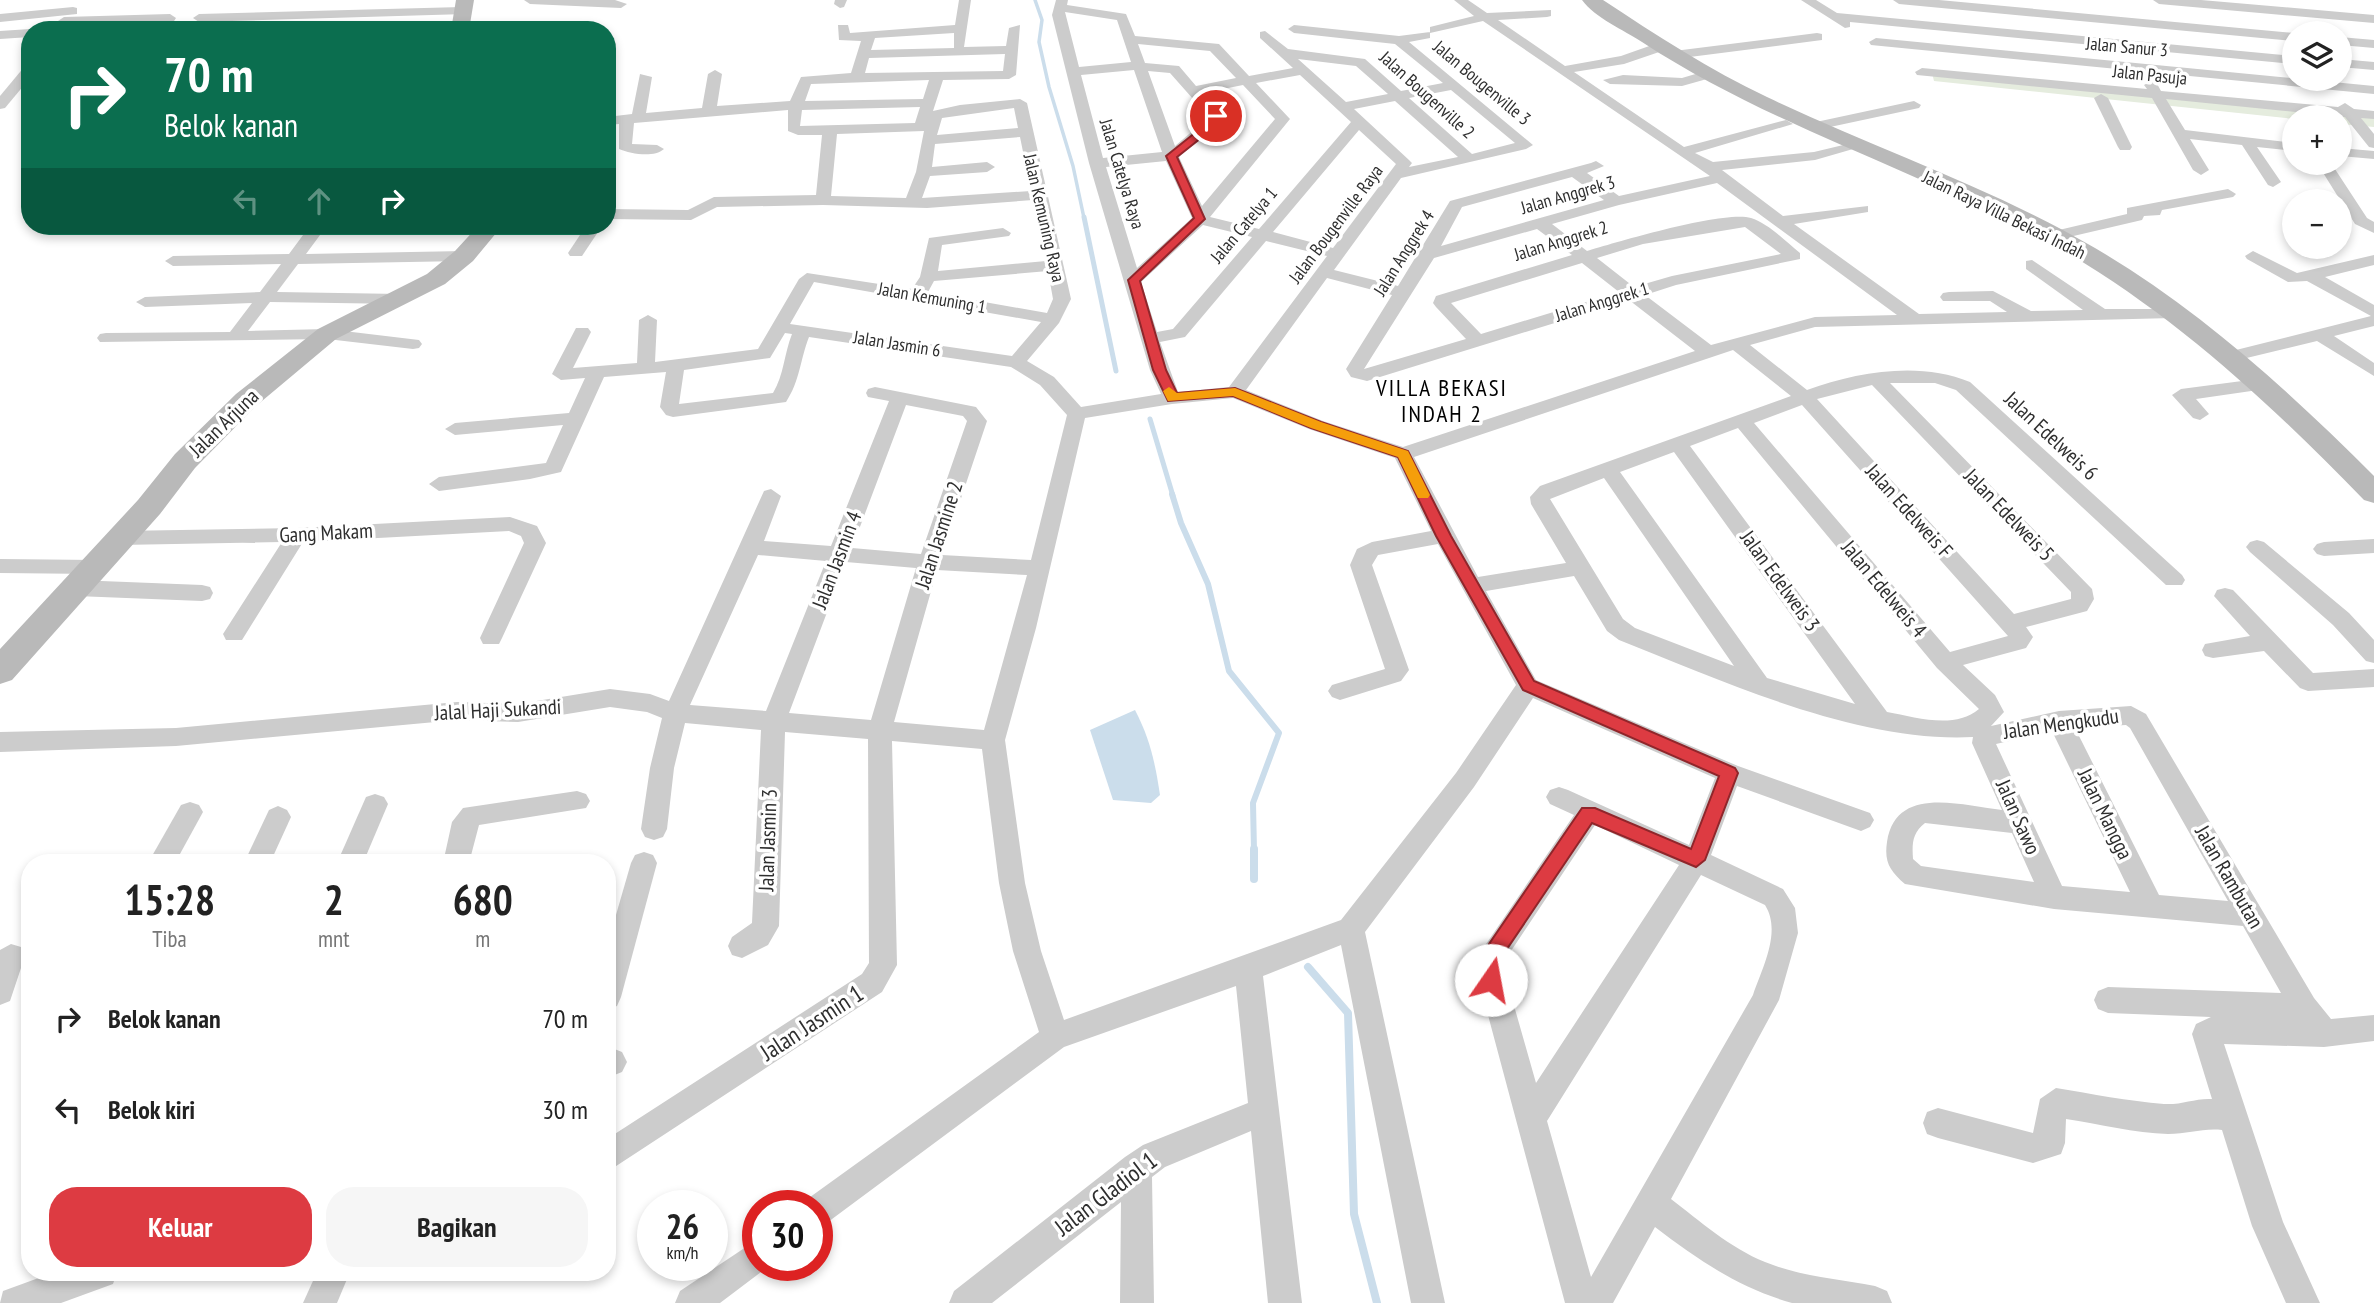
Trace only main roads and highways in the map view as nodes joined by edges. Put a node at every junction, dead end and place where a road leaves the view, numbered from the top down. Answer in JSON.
{"nodes":[{"id":1,"x":1591,"y":0,"type":"edge"},
{"id":2,"x":482,"y":235,"type":"edge"},
{"id":3,"x":2374,"y":493,"type":"edge"},
{"id":4,"x":5,"y":658,"type":"edge"}],
"edges":[{"from":1,"to":3,"type":"main road","name":"Jalan Raya Villa Bekasi Indah"},
{"from":2,"to":4,"type":"main road","name":"Jalan Arjuna"}]}
